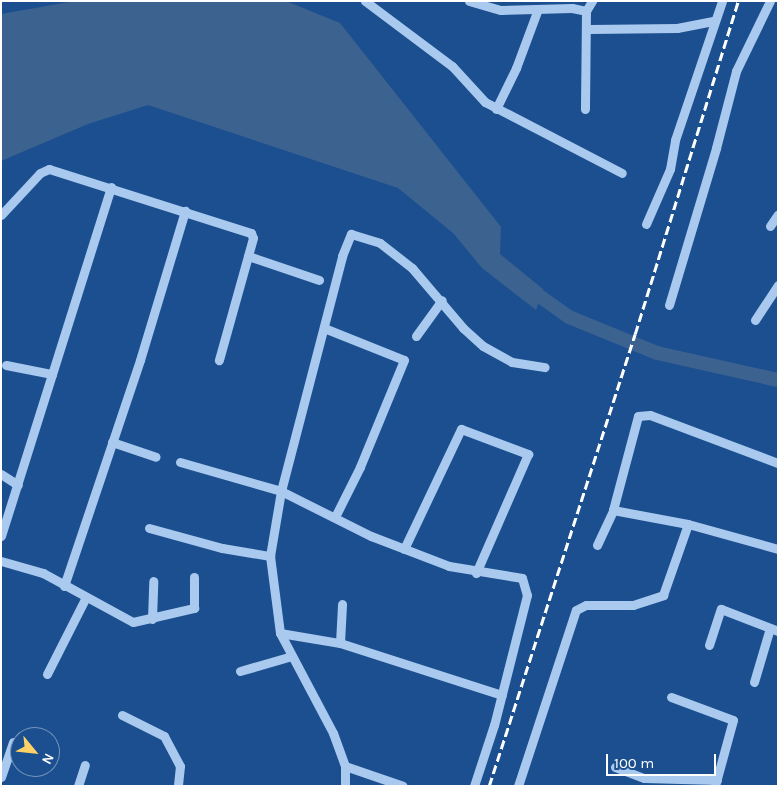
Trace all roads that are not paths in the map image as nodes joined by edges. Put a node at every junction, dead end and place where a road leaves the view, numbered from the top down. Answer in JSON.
{"nodes":[{"id":1,"x":365,"y":1,"type":"edge"},
{"id":2,"x":470,"y":1,"type":"edge"},
{"id":3,"x":592,"y":1,"type":"edge"},
{"id":4,"x":722,"y":1,"type":"edge"},
{"id":5,"x":770,"y":1,"type":"edge"},
{"id":6,"x":489,"y":4,"type":"edge"},
{"id":7,"x":538,"y":9,"type":"junction"},
{"id":8,"x":586,"y":11,"type":"junction"},
{"id":9,"x":714,"y":21,"type":"junction"},
{"id":10,"x":589,"y":29,"type":"junction"},
{"id":11,"x":496,"y":109,"type":"junction"},
{"id":12,"x":585,"y":109,"type":"dead end"},
{"id":13,"x":622,"y":173,"type":"dead end"},
{"id":14,"x":111,"y":188,"type":"junction"},
{"id":15,"x":185,"y":211,"type":"junction"},
{"id":16,"x":778,"y":214,"type":"edge"},
{"id":17,"x":1,"y":215,"type":"edge"},
{"id":18,"x":646,"y":224,"type":"dead end"},
{"id":19,"x":770,"y":226,"type":"dead end"},
{"id":20,"x":248,"y":256,"type":"junction"},
{"id":21,"x":319,"y":280,"type":"dead end"},
{"id":22,"x":778,"y":286,"type":"edge"},
{"id":23,"x":442,"y":300,"type":"junction"},
{"id":24,"x":669,"y":305,"type":"dead end"},
{"id":25,"x":755,"y":320,"type":"dead end"},
{"id":26,"x":324,"y":328,"type":"junction"},
{"id":27,"x":416,"y":336,"type":"dead end"},
{"id":28,"x":219,"y":360,"type":"dead end"},
{"id":29,"x":6,"y":365,"type":"dead end"},
{"id":30,"x":545,"y":368,"type":"dead end"},
{"id":31,"x":52,"y":374,"type":"junction"},
{"id":32,"x":112,"y":442,"type":"junction"},
{"id":33,"x":156,"y":457,"type":"dead end"},
{"id":34,"x":180,"y":462,"type":"dead end"},
{"id":35,"x":778,"y":463,"type":"edge"},
{"id":36,"x":1,"y":474,"type":"edge"},
{"id":37,"x":18,"y":484,"type":"junction"},
{"id":38,"x":281,"y":491,"type":"junction"},
{"id":39,"x":613,"y":510,"type":"junction"},
{"id":40,"x":335,"y":517,"type":"junction"},
{"id":41,"x":688,"y":524,"type":"junction"},
{"id":42,"x":150,"y":528,"type":"dead end"},
{"id":43,"x":1,"y":536,"type":"edge"},
{"id":44,"x":597,"y":545,"type":"dead end"},
{"id":45,"x":404,"y":549,"type":"junction"},
{"id":46,"x":778,"y":549,"type":"edge"},
{"id":47,"x":270,"y":556,"type":"junction"},
{"id":48,"x":1,"y":561,"type":"edge"},
{"id":49,"x":476,"y":573,"type":"junction"},
{"id":50,"x":194,"y":577,"type":"dead end"},
{"id":51,"x":153,"y":581,"type":"dead end"},
{"id":52,"x":64,"y":586,"type":"junction"},
{"id":53,"x":85,"y":599,"type":"junction"},
{"id":54,"x":342,"y":604,"type":"dead end"},
{"id":55,"x":152,"y":619,"type":"junction"},
{"id":56,"x":774,"y":630,"type":"edge"},
{"id":57,"x":280,"y":633,"type":"junction"},
{"id":58,"x":340,"y":643,"type":"junction"},
{"id":59,"x":709,"y":645,"type":"dead end"},
{"id":60,"x":292,"y":656,"type":"junction"},
{"id":61,"x":240,"y":671,"type":"dead end"},
{"id":62,"x":47,"y":674,"type":"dead end"},
{"id":63,"x":754,"y":682,"type":"dead end"},
{"id":64,"x":502,"y":695,"type":"junction"},
{"id":65,"x":671,"y":697,"type":"dead end"},
{"id":66,"x":122,"y":715,"type":"dead end"},
{"id":67,"x":10,"y":751,"type":"edge"},
{"id":68,"x":85,"y":765,"type":"dead end"},
{"id":69,"x":345,"y":766,"type":"junction"},
{"id":70,"x":615,"y":767,"type":"dead end"},
{"id":71,"x":1,"y":777,"type":"edge"},
{"id":72,"x":716,"y":783,"type":"edge"},
{"id":73,"x":78,"y":786,"type":"edge"},
{"id":74,"x":178,"y":786,"type":"edge"},
{"id":75,"x":345,"y":786,"type":"edge"},
{"id":76,"x":403,"y":786,"type":"edge"},
{"id":77,"x":474,"y":786,"type":"edge"},
{"id":78,"x":518,"y":786,"type":"edge"}],
"edges":[{"from":1,"to":11,"type":"street"},
{"from":2,"to":6,"type":"street"},
{"from":3,"to":8,"type":"street"},
{"from":4,"to":9,"type":"street"},
{"from":5,"to":24,"type":"street"},
{"from":6,"to":7,"type":"street"},
{"from":7,"to":8,"type":"street"},
{"from":7,"to":11,"type":"street"},
{"from":8,"to":10,"type":"street"},
{"from":9,"to":10,"type":"street"},
{"from":9,"to":18,"type":"street"},
{"from":10,"to":12,"type":"street"},
{"from":11,"to":13,"type":"street"},
{"from":14,"to":15,"type":"street"},
{"from":14,"to":17,"type":"street"},
{"from":14,"to":31,"type":"street"},
{"from":15,"to":20,"type":"street"},
{"from":15,"to":32,"type":"street"},
{"from":16,"to":19,"type":"street"},
{"from":20,"to":21,"type":"street"},
{"from":20,"to":28,"type":"street"},
{"from":22,"to":25,"type":"street"},
{"from":23,"to":26,"type":"street"},
{"from":23,"to":27,"type":"street"},
{"from":23,"to":30,"type":"street"},
{"from":26,"to":38,"type":"street"},
{"from":26,"to":40,"type":"street"},
{"from":29,"to":31,"type":"street"},
{"from":31,"to":37,"type":"street"},
{"from":32,"to":33,"type":"street"},
{"from":32,"to":52,"type":"street"},
{"from":34,"to":38,"type":"street"},
{"from":35,"to":39,"type":"street"},
{"from":36,"to":37,"type":"street"},
{"from":37,"to":43,"type":"street"},
{"from":38,"to":40,"type":"street"},
{"from":38,"to":47,"type":"street"},
{"from":39,"to":41,"type":"street"},
{"from":39,"to":44,"type":"street"},
{"from":40,"to":45,"type":"street"},
{"from":41,"to":46,"type":"street"},
{"from":41,"to":78,"type":"street"},
{"from":42,"to":47,"type":"street"},
{"from":45,"to":49,"type":"street"},
{"from":45,"to":49,"type":"street"},
{"from":47,"to":57,"type":"street"},
{"from":48,"to":52,"type":"street"},
{"from":49,"to":64,"type":"street"},
{"from":50,"to":55,"type":"street"},
{"from":51,"to":55,"type":"street"},
{"from":52,"to":53,"type":"street"},
{"from":53,"to":55,"type":"street"},
{"from":53,"to":62,"type":"street"},
{"from":54,"to":58,"type":"street"},
{"from":56,"to":59,"type":"street"},
{"from":56,"to":63,"type":"street"},
{"from":57,"to":58,"type":"street"},
{"from":57,"to":60,"type":"street"},
{"from":58,"to":64,"type":"street"},
{"from":60,"to":61,"type":"street"},
{"from":60,"to":69,"type":"street"},
{"from":64,"to":77,"type":"street"},
{"from":65,"to":72,"type":"street"},
{"from":66,"to":74,"type":"street"},
{"from":67,"to":71,"type":"street"},
{"from":68,"to":73,"type":"street"},
{"from":69,"to":75,"type":"street"},
{"from":69,"to":76,"type":"street"},
{"from":70,"to":72,"type":"street"}]}
